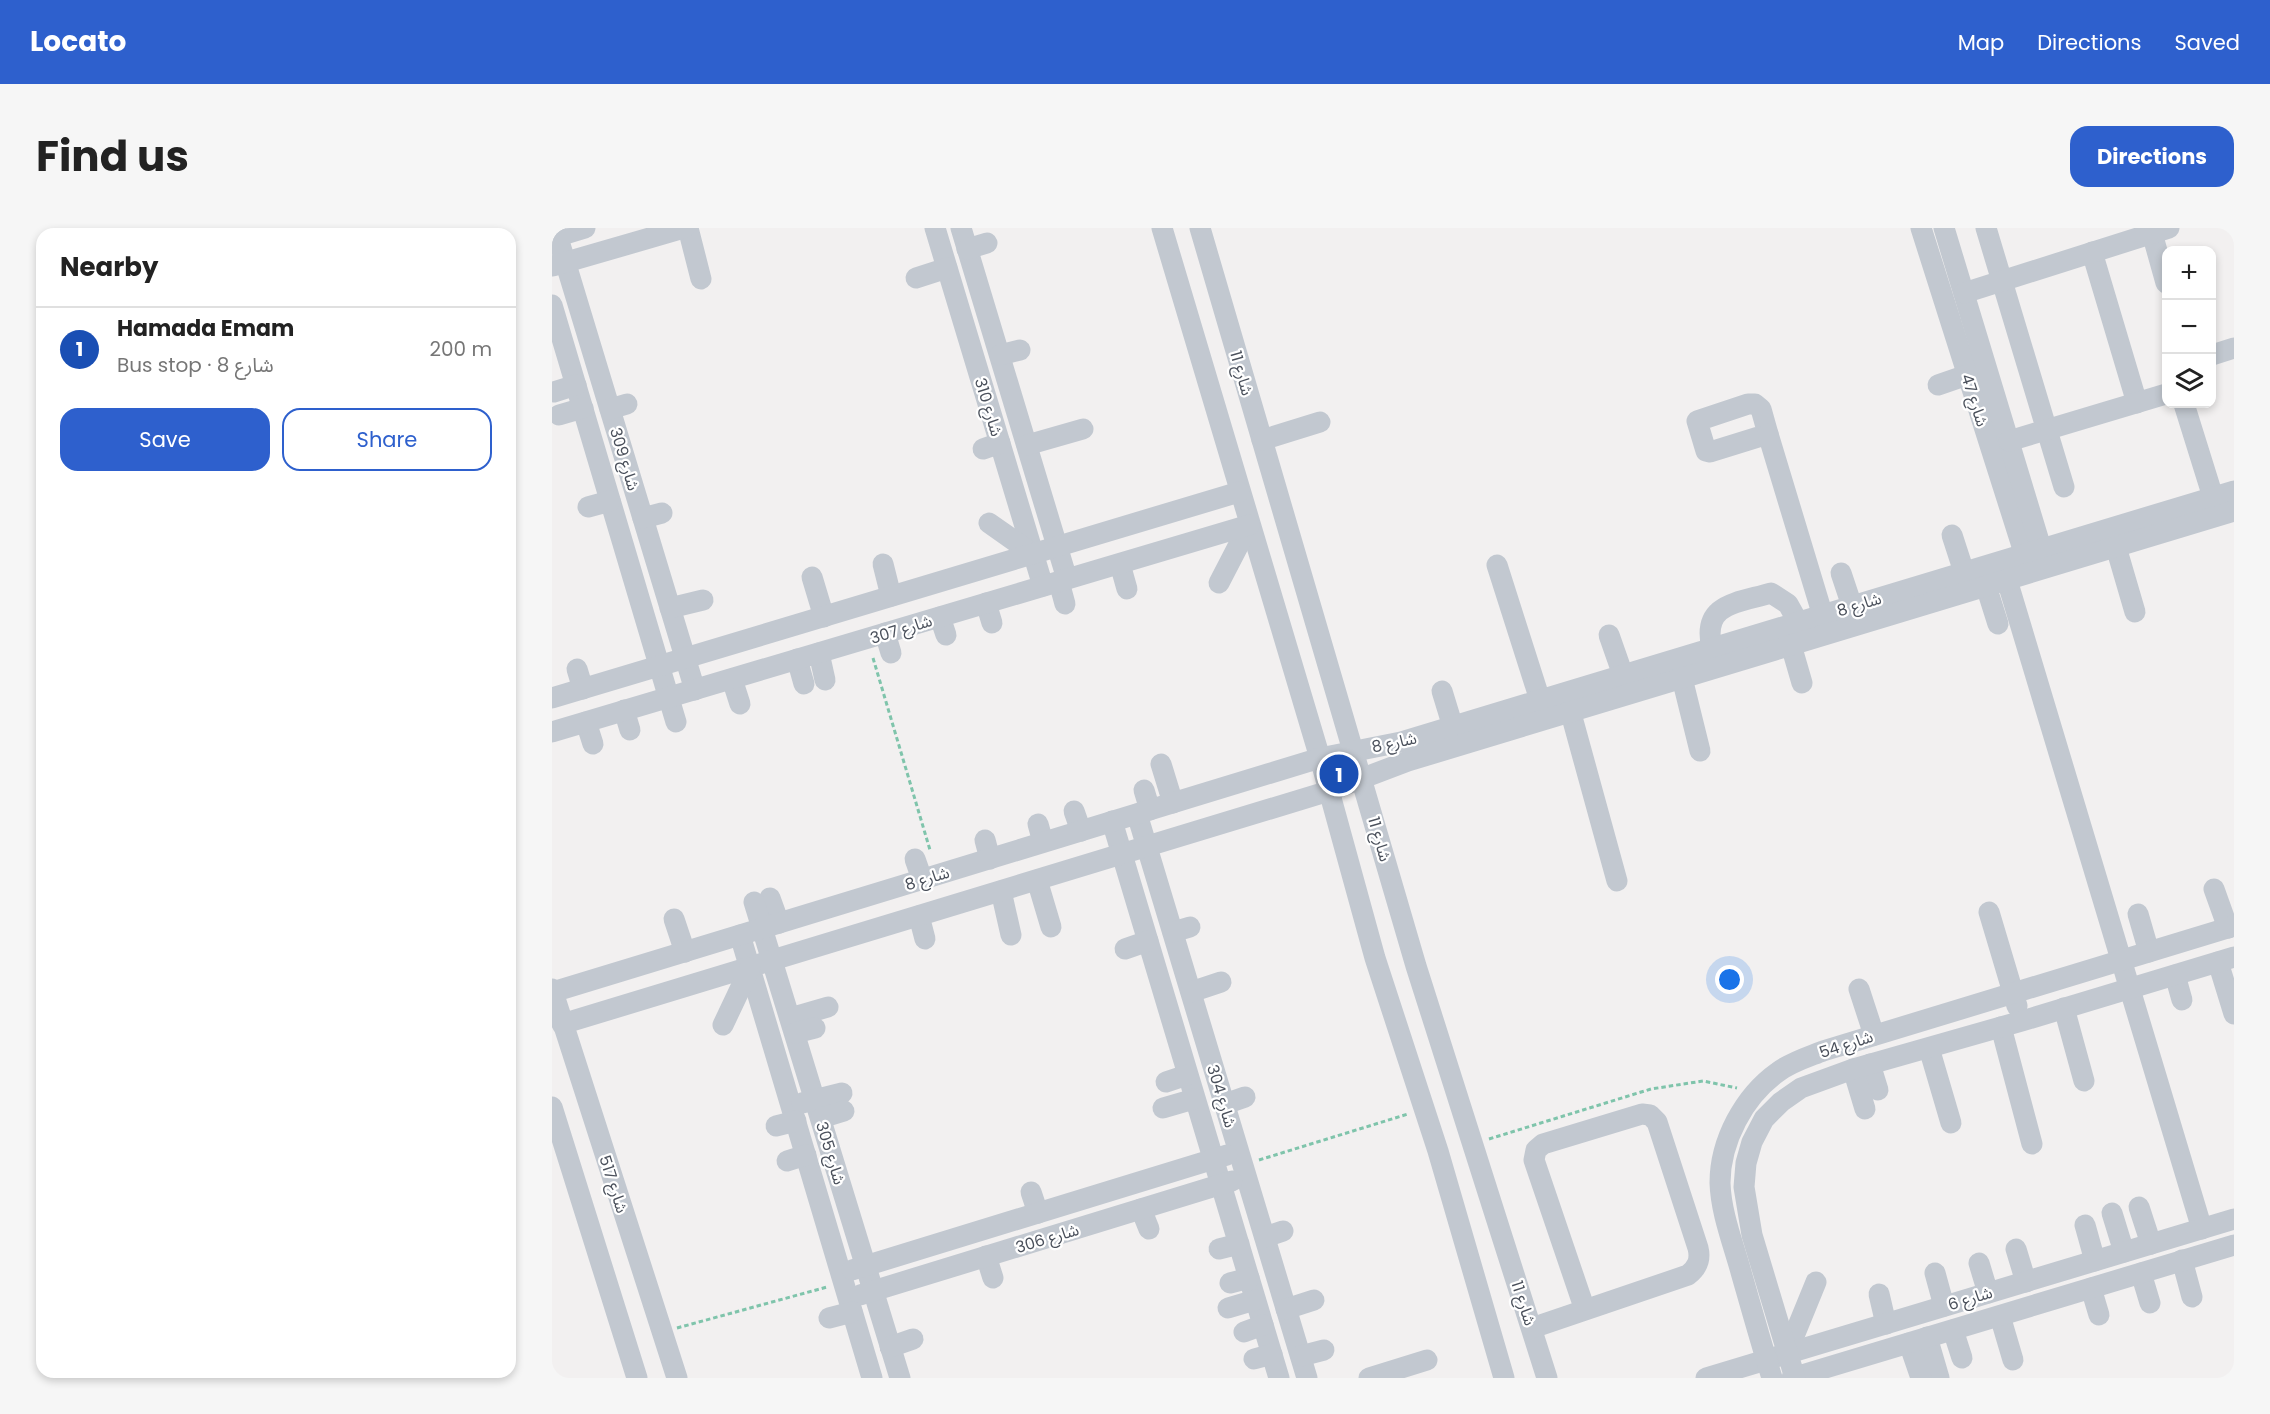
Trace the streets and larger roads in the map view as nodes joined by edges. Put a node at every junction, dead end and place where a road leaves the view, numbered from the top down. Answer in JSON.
{"nodes":[{"id":1,"x":585,"y":228,"type":"edge"},
{"id":2,"x":686,"y":228,"type":"edge"},
{"id":3,"x":934,"y":228,"type":"edge"},
{"id":4,"x":961,"y":228,"type":"edge"},
{"id":5,"x":1162,"y":228,"type":"edge"},
{"id":6,"x":1200,"y":228,"type":"edge"},
{"id":7,"x":1921,"y":228,"type":"edge"},
{"id":8,"x":1944,"y":228,"type":"edge"},
{"id":9,"x":1986,"y":228,"type":"edge"},
{"id":10,"x":2152,"y":231,"type":"edge"},
{"id":11,"x":555,"y":234,"type":"edge"},
{"id":12,"x":2092,"y":252,"type":"junction"},
{"id":13,"x":559,"y":264,"type":"edge"},
{"id":14,"x":947,"y":268,"type":"junction"},
{"id":15,"x":2162,"y":268,"type":"edge"},
{"id":16,"x":916,"y":278,"type":"dead end"},
{"id":17,"x":701,"y":279,"type":"dead end"},
{"id":18,"x":2002,"y":281,"type":"junction"},
{"id":19,"x":1964,"y":293,"type":"junction"},
{"id":20,"x":552,"y":305,"type":"edge"},
{"id":21,"x":2234,"y":348,"type":"edge"},
{"id":22,"x":2214,"y":354,"type":"edge"},
{"id":23,"x":1967,"y":375,"type":"junction"},
{"id":24,"x":576,"y":385,"type":"junction"},
{"id":25,"x":1938,"y":385,"type":"dead end"},
{"id":26,"x":554,"y":392,"type":"dead end"},
{"id":27,"x":2162,"y":395,"type":"edge"},
{"id":28,"x":2137,"y":403,"type":"junction"},
{"id":29,"x":583,"y":408,"type":"junction"},
{"id":30,"x":2185,"y":408,"type":"edge"},
{"id":31,"x":559,"y":415,"type":"dead end"},
{"id":32,"x":1320,"y":422,"type":"dead end"},
{"id":33,"x":1083,"y":429,"type":"dead end"},
{"id":34,"x":2047,"y":429,"type":"junction"},
{"id":35,"x":1768,"y":434,"type":"dead end"},
{"id":36,"x":1262,"y":440,"type":"junction"},
{"id":37,"x":2009,"y":441,"type":"junction"},
{"id":38,"x":1027,"y":445,"type":"junction"},
{"id":39,"x":2064,"y":487,"type":"dead end"},
{"id":40,"x":2234,"y":490,"type":"edge"},
{"id":41,"x":1239,"y":492,"type":"junction"},
{"id":42,"x":2214,"y":497,"type":"junction"},
{"id":43,"x":610,"y":501,"type":"junction"},
{"id":44,"x":588,"y":507,"type":"dead end"},
{"id":45,"x":2234,"y":511,"type":"edge"},
{"id":46,"x":989,"y":523,"type":"dead end"},
{"id":47,"x":1249,"y":525,"type":"junction"},
{"id":48,"x":1952,"y":535,"type":"dead end"},
{"id":49,"x":1058,"y":546,"type":"junction"},
{"id":50,"x":2116,"y":547,"type":"junction"},
{"id":51,"x":1033,"y":554,"type":"junction"},
{"id":52,"x":2036,"y":561,"type":"junction"},
{"id":53,"x":883,"y":564,"type":"dead end"},
{"id":54,"x":1120,"y":564,"type":"junction"},
{"id":55,"x":1497,"y":565,"type":"dead end"},
{"id":56,"x":1964,"y":572,"type":"junction"},
{"id":57,"x":1841,"y":573,"type":"dead end"},
{"id":58,"x":812,"y":577,"type":"dead end"},
{"id":59,"x":2007,"y":580,"type":"junction"},
{"id":60,"x":1057,"y":582,"type":"junction"},
{"id":61,"x":1219,"y":582,"type":"dead end"},
{"id":62,"x":1986,"y":586,"type":"junction"},
{"id":63,"x":1127,"y":589,"type":"dead end"},
{"id":64,"x":891,"y":596,"type":"junction"},
{"id":65,"x":702,"y":600,"type":"dead end"},
{"id":66,"x":1065,"y":604,"type":"dead end"},
{"id":67,"x":1852,"y":606,"type":"junction"},
{"id":68,"x":670,"y":608,"type":"junction"},
{"id":69,"x":2135,"y":612,"type":"dead end"},
{"id":70,"x":824,"y":617,"type":"junction"},
{"id":71,"x":1798,"y":622,"type":"junction"},
{"id":72,"x":801,"y":624,"type":"junction"},
{"id":73,"x":1825,"y":624,"type":"junction"},
{"id":74,"x":1998,"y":624,"type":"dead end"},
{"id":75,"x":1609,"y":635,"type":"dead end"},
{"id":76,"x":1791,"y":645,"type":"junction"},
{"id":77,"x":1712,"y":648,"type":"junction"},
{"id":78,"x":809,"y":656,"type":"junction"},
{"id":79,"x":686,"y":658,"type":"junction"},
{"id":80,"x":660,"y":666,"type":"junction"},
{"id":81,"x":577,"y":669,"type":"dead end"},
{"id":82,"x":1623,"y":675,"type":"junction"},
{"id":83,"x":732,"y":678,"type":"junction"},
{"id":84,"x":1682,"y":678,"type":"junction"},
{"id":85,"x":825,"y":680,"type":"dead end"},
{"id":86,"x":1802,"y":683,"type":"dead end"},
{"id":87,"x":804,"y":684,"type":"dead end"},
{"id":88,"x":583,"y":689,"type":"junction"},
{"id":89,"x":695,"y":690,"type":"junction"},
{"id":90,"x":1442,"y":691,"type":"dead end"},
{"id":91,"x":669,"y":697,"type":"junction"},
{"id":92,"x":552,"y":698,"type":"edge"},
{"id":93,"x":1540,"y":700,"type":"junction"},
{"id":94,"x":1568,"y":702,"type":"junction"},
{"id":95,"x":740,"y":704,"type":"dead end"},
{"id":96,"x":586,"y":722,"type":"junction"},
{"id":97,"x":676,"y":722,"type":"dead end"},
{"id":98,"x":1453,"y":727,"type":"junction"},
{"id":99,"x":552,"y":732,"type":"edge"},
{"id":100,"x":592,"y":744,"type":"dead end"},
{"id":101,"x":1354,"y":750,"type":"junction"},
{"id":102,"x":1700,"y":751,"type":"dead end"},
{"id":103,"x":1320,"y":758,"type":"junction"},
{"id":104,"x":1161,"y":764,"type":"dead end"},
{"id":105,"x":1362,"y":780,"type":"junction"},
{"id":106,"x":1329,"y":791,"type":"junction"},
{"id":107,"x":1173,"y":803,"type":"junction"},
{"id":108,"x":1144,"y":804,"type":"junction"},
{"id":109,"x":1112,"y":821,"type":"junction"},
{"id":110,"x":1147,"y":847,"type":"junction"},
{"id":111,"x":1122,"y":855,"type":"junction"},
{"id":112,"x":915,"y":859,"type":"dead end"},
{"id":113,"x":930,"y":877,"type":"junction"},
{"id":114,"x":1037,"y":880,"type":"junction"},
{"id":115,"x":1617,"y":881,"type":"dead end"},
{"id":116,"x":2214,"y":889,"type":"dead end"},
{"id":117,"x":1001,"y":891,"type":"junction"},
{"id":118,"x":762,"y":900,"type":"dead end"},
{"id":119,"x":1989,"y":912,"type":"dead end"},
{"id":120,"x":2138,"y":914,"type":"dead end"},
{"id":121,"x":919,"y":916,"type":"junction"},
{"id":122,"x":674,"y":919,"type":"dead end"},
{"id":123,"x":771,"y":925,"type":"junction"},
{"id":124,"x":1051,"y":927,"type":"dead end"},
{"id":125,"x":2231,"y":927,"type":"edge"},
{"id":126,"x":1011,"y":934,"type":"dead end"},
{"id":127,"x":740,"y":935,"type":"junction"},
{"id":128,"x":925,"y":939,"type":"dead end"},
{"id":129,"x":1148,"y":941,"type":"junction"},
{"id":130,"x":1125,"y":949,"type":"dead end"},
{"id":131,"x":685,"y":952,"type":"junction"},
{"id":132,"x":2149,"y":952,"type":"junction"},
{"id":133,"x":2226,"y":959,"type":"edge"},
{"id":134,"x":773,"y":960,"type":"junction"},
{"id":135,"x":2121,"y":960,"type":"junction"},
{"id":136,"x":750,"y":968,"type":"junction"},
{"id":137,"x":2175,"y":975,"type":"junction"},
{"id":138,"x":1221,"y":982,"type":"dead end"},
{"id":139,"x":2130,"y":988,"type":"junction"},
{"id":140,"x":1859,"y":989,"type":"dead end"},
{"id":141,"x":552,"y":991,"type":"edge"},
{"id":142,"x":1191,"y":992,"type":"junction"},
{"id":143,"x":2013,"y":993,"type":"junction"},
{"id":144,"x":2182,"y":1000,"type":"dead end"},
{"id":145,"x":828,"y":1007,"type":"dead end"},
{"id":146,"x":2064,"y":1008,"type":"junction"},
{"id":147,"x":2234,"y":1014,"type":"edge"},
{"id":148,"x":2022,"y":1021,"type":"junction"},
{"id":149,"x":562,"y":1024,"type":"junction"},
{"id":150,"x":723,"y":1025,"type":"dead end"},
{"id":151,"x":800,"y":1026,"type":"junction"},
{"id":152,"x":2001,"y":1027,"type":"junction"},
{"id":153,"x":1874,"y":1035,"type":"junction"},
{"id":154,"x":1929,"y":1048,"type":"junction"},
{"id":155,"x":1862,"y":1067,"type":"junction"},
{"id":156,"x":1187,"y":1075,"type":"junction"},
{"id":157,"x":2084,"y":1081,"type":"dead end"},
{"id":158,"x":1166,"y":1082,"type":"dead end"},
{"id":159,"x":1878,"y":1090,"type":"dead end"},
{"id":160,"x":1245,"y":1097,"type":"dead end"},
{"id":161,"x":1194,"y":1099,"type":"junction"},
{"id":162,"x":843,"y":1102,"type":"dead end"},
{"id":163,"x":1225,"y":1104,"type":"junction"},
{"id":164,"x":552,"y":1107,"type":"edge"},
{"id":165,"x":1163,"y":1108,"type":"dead end"},
{"id":166,"x":818,"y":1109,"type":"junction"},
{"id":167,"x":1865,"y":1109,"type":"dead end"},
{"id":168,"x":788,"y":1118,"type":"junction"},
{"id":169,"x":1952,"y":1123,"type":"dead end"},
{"id":170,"x":2032,"y":1144,"type":"dead end"},
{"id":171,"x":1213,"y":1160,"type":"junction"},
{"id":172,"x":1243,"y":1164,"type":"junction"},
{"id":173,"x":1221,"y":1184,"type":"junction"},
{"id":174,"x":1110,"y":1191,"type":"junction"},
{"id":175,"x":1030,"y":1192,"type":"dead end"},
{"id":176,"x":2139,"y":1207,"type":"dead end"},
{"id":177,"x":1141,"y":1209,"type":"junction"},
{"id":178,"x":1038,"y":1213,"type":"junction"},
{"id":179,"x":2112,"y":1213,"type":"dead end"},
{"id":180,"x":2234,"y":1219,"type":"edge"},
{"id":181,"x":1111,"y":1224,"type":"junction"},
{"id":182,"x":2085,"y":1225,"type":"dead end"},
{"id":183,"x":1149,"y":1229,"type":"dead end"},
{"id":184,"x":2202,"y":1229,"type":"junction"},
{"id":185,"x":2151,"y":1244,"type":"junction"},
{"id":186,"x":2016,"y":1249,"type":"dead end"},
{"id":187,"x":2233,"y":1250,"type":"edge"},
{"id":188,"x":2124,"y":1252,"type":"junction"},
{"id":189,"x":986,"y":1256,"type":"junction"},
{"id":190,"x":2182,"y":1260,"type":"junction"},
{"id":191,"x":2095,"y":1261,"type":"junction"},
{"id":192,"x":1979,"y":1263,"type":"dead end"},
{"id":193,"x":865,"y":1266,"type":"junction"},
{"id":194,"x":2142,"y":1273,"type":"junction"},
{"id":195,"x":1935,"y":1274,"type":"dead end"},
{"id":196,"x":993,"y":1278,"type":"dead end"},
{"id":197,"x":1815,"y":1282,"type":"dead end"},
{"id":198,"x":2026,"y":1282,"type":"junction"},
{"id":199,"x":2091,"y":1288,"type":"junction"},
{"id":200,"x":873,"y":1291,"type":"junction"},
{"id":201,"x":846,"y":1292,"type":"junction"},
{"id":202,"x":1988,"y":1293,"type":"junction"},
{"id":203,"x":1879,"y":1294,"type":"dead end"},
{"id":204,"x":2192,"y":1297,"type":"dead end"},
{"id":205,"x":1256,"y":1300,"type":"junction"},
{"id":206,"x":1314,"y":1300,"type":"dead end"},
{"id":207,"x":2150,"y":1303,"type":"dead end"},
{"id":208,"x":1944,"y":1306,"type":"junction"},
{"id":209,"x":1228,"y":1308,"type":"dead end"},
{"id":210,"x":1286,"y":1309,"type":"junction"},
{"id":211,"x":1585,"y":1310,"type":"junction"},
{"id":212,"x":2099,"y":1315,"type":"dead end"},
{"id":213,"x":2000,"y":1316,"type":"junction"},
{"id":214,"x":829,"y":1318,"type":"dead end"},
{"id":215,"x":1886,"y":1324,"type":"junction"},
{"id":216,"x":1532,"y":1328,"type":"junction"},
{"id":217,"x":1953,"y":1330,"type":"junction"},
{"id":218,"x":913,"y":1339,"type":"dead end"},
{"id":219,"x":1918,"y":1340,"type":"junction"},
{"id":220,"x":890,"y":1347,"type":"junction"},
{"id":221,"x":1324,"y":1350,"type":"dead end"},
{"id":222,"x":1787,"y":1353,"type":"junction"},
{"id":223,"x":1301,"y":1356,"type":"junction"},
{"id":224,"x":1962,"y":1358,"type":"dead end"},
{"id":225,"x":1427,"y":1360,"type":"dead end"},
{"id":226,"x":2013,"y":1360,"type":"dead end"},
{"id":227,"x":1769,"y":1369,"type":"edge"},
{"id":228,"x":904,"y":1375,"type":"edge"},
{"id":229,"x":869,"y":1377,"type":"edge"},
{"id":230,"x":637,"y":1378,"type":"edge"},
{"id":231,"x":676,"y":1378,"type":"edge"},
{"id":232,"x":1279,"y":1378,"type":"edge"},
{"id":233,"x":1307,"y":1378,"type":"edge"},
{"id":234,"x":1369,"y":1378,"type":"edge"},
{"id":235,"x":1504,"y":1378,"type":"edge"},
{"id":236,"x":1547,"y":1378,"type":"edge"},
{"id":237,"x":1706,"y":1378,"type":"edge"},
{"id":238,"x":1794,"y":1378,"type":"edge"},
{"id":239,"x":1921,"y":1378,"type":"edge"},
{"id":240,"x":1939,"y":1378,"type":"edge"}],
"edges":[{"from":1,"to":11,"type":"street"},
{"from":2,"to":13,"type":"street"},
{"from":2,"to":17,"type":"street"},
{"from":3,"to":14,"type":"street","name":"شارع 310"},
{"from":4,"to":38,"type":"street","name":"شارع 310"},
{"from":5,"to":41,"type":"street"},
{"from":6,"to":36,"type":"street","name":"شارع 11"},
{"from":7,"to":23,"type":"street","name":"شارع 47"},
{"from":8,"to":19,"type":"street","name":"شارع 47"},
{"from":9,"to":18,"type":"street"},
{"from":10,"to":12,"type":"street"},
{"from":10,"to":15,"type":"street"},
{"from":11,"to":13,"type":"street","name":"شارع 309"},
{"from":12,"to":18,"type":"street"},
{"from":12,"to":28,"type":"street"},
{"from":13,"to":68,"type":"street","name":"شارع 309"},
{"from":14,"to":16,"type":"street"},
{"from":14,"to":51,"type":"street","name":"شارع 310"},
{"from":18,"to":19,"type":"street"},
{"from":18,"to":34,"type":"street"},
{"from":19,"to":37,"type":"street","name":"شارع 47"},
{"from":20,"to":24,"type":"street","name":"شارع 309"},
{"from":21,"to":22,"type":"street"},
{"from":23,"to":25,"type":"street"},
{"from":23,"to":52,"type":"street","name":"شارع 47"},
{"from":24,"to":26,"type":"street"},
{"from":24,"to":29,"type":"street","name":"شارع 309"},
{"from":27,"to":28,"type":"street"},
{"from":28,"to":34,"type":"street"},
{"from":29,"to":31,"type":"street"},
{"from":29,"to":43,"type":"street","name":"شارع 309"},
{"from":30,"to":42,"type":"street"},
{"from":32,"to":36,"type":"street"},
{"from":33,"to":38,"type":"street"},
{"from":34,"to":37,"type":"street"},
{"from":34,"to":39,"type":"street"},
{"from":35,"to":73,"type":"street"},
{"from":36,"to":101,"type":"street","name":"شارع 11"},
{"from":37,"to":52,"type":"street","name":"شارع 47"},
{"from":38,"to":49,"type":"street","name":"شارع 310"},
{"from":40,"to":42,"type":"street","name":"شارع 8"},
{"from":41,"to":47,"type":"street"},
{"from":41,"to":49,"type":"street","name":"شارع 307"},
{"from":42,"to":52,"type":"street","name":"شارع 8"},
{"from":43,"to":44,"type":"street"},
{"from":43,"to":80,"type":"street","name":"شارع 309"},
{"from":45,"to":50,"type":"street","name":"شارع 8"},
{"from":46,"to":51,"type":"street"},
{"from":47,"to":54,"type":"street","name":"شارع 307"},
{"from":47,"to":61,"type":"street"},
{"from":47,"to":103,"type":"street"},
{"from":48,"to":56,"type":"street"},
{"from":49,"to":51,"type":"street","name":"شارع 307"},
{"from":49,"to":60,"type":"street","name":"شارع 310"},
{"from":50,"to":52,"type":"street","name":"شارع 8"},
{"from":50,"to":69,"type":"street"},
{"from":51,"to":60,"type":"street","name":"شارع 310"},
{"from":51,"to":64,"type":"street","name":"شارع 307"},
{"from":52,"to":56,"type":"street","name":"شارع 8"},
{"from":52,"to":59,"type":"street","name":"شارع 8"},
{"from":53,"to":64,"type":"street"},
{"from":54,"to":60,"type":"street","name":"شارع 307"},
{"from":54,"to":63,"type":"street"},
{"from":55,"to":93,"type":"street"},
{"from":56,"to":67,"type":"street","name":"شارع 8"},
{"from":57,"to":67,"type":"street"},
{"from":58,"to":70,"type":"street"},
{"from":59,"to":62,"type":"street","name":"شارع 8"},
{"from":59,"to":135,"type":"street"},
{"from":60,"to":66,"type":"street"},
{"from":60,"to":78,"type":"street","name":"شارع 307"},
{"from":62,"to":73,"type":"street","name":"شارع 8"},
{"from":62,"to":74,"type":"street"},
{"from":64,"to":70,"type":"street","name":"شارع 307"},
{"from":65,"to":68,"type":"street"},
{"from":67,"to":73,"type":"street","name":"شارع 8"},
{"from":68,"to":79,"type":"street","name":"شارع 309"},
{"from":70,"to":72,"type":"street","name":"شارع 307"},
{"from":71,"to":73,"type":"street","name":"شارع 8"},
{"from":71,"to":77,"type":"street","name":"شارع 8"},
{"from":71,"to":77,"type":"street"},
{"from":72,"to":78,"type":"street"},
{"from":72,"to":79,"type":"street","name":"شارع 307"},
{"from":73,"to":76,"type":"street","name":"شارع 8"},
{"from":75,"to":82,"type":"street"},
{"from":76,"to":84,"type":"street","name":"شارع 8"},
{"from":76,"to":86,"type":"street"},
{"from":77,"to":82,"type":"street","name":"شارع 8"},
{"from":78,"to":83,"type":"street","name":"شارع 307"},
{"from":78,"to":85,"type":"street"},
{"from":78,"to":87,"type":"street"},
{"from":79,"to":80,"type":"street","name":"شارع 307"},
{"from":79,"to":89,"type":"street","name":"شارع 309"},
{"from":80,"to":88,"type":"street","name":"شارع 307"},
{"from":80,"to":91,"type":"street","name":"شارع 309"},
{"from":81,"to":88,"type":"street"},
{"from":82,"to":94,"type":"street","name":"شارع 8"},
{"from":83,"to":89,"type":"street","name":"شارع 307"},
{"from":83,"to":95,"type":"street"},
{"from":84,"to":94,"type":"street","name":"شارع 8"},
{"from":84,"to":102,"type":"street"},
{"from":88,"to":92,"type":"street","name":"شارع 307"},
{"from":89,"to":91,"type":"street","name":"شارع 307"},
{"from":90,"to":98,"type":"street"},
{"from":91,"to":96,"type":"street","name":"شارع 307"},
{"from":91,"to":97,"type":"street","name":"شارع 309"},
{"from":93,"to":94,"type":"street","name":"شارع 8"},
{"from":93,"to":98,"type":"street","name":"شارع 8"},
{"from":94,"to":105,"type":"street","name":"شارع 8"},
{"from":94,"to":115,"type":"street"},
{"from":96,"to":99,"type":"street","name":"شارع 307"},
{"from":96,"to":100,"type":"street"},
{"from":98,"to":101,"type":"street","name":"شارع 8"},
{"from":101,"to":103,"type":"street","name":"شارع 8"},
{"from":101,"to":105,"type":"street","name":"شارع 11"},
{"from":103,"to":106,"type":"street"},
{"from":103,"to":107,"type":"street","name":"شارع 8"},
{"from":104,"to":107,"type":"street"},
{"from":105,"to":106,"type":"street","name":"شارع 8"},
{"from":105,"to":216,"type":"street","name":"شارع 11"},
{"from":106,"to":110,"type":"street","name":"شارع 8"},
{"from":106,"to":235,"type":"street"},
{"from":107,"to":108,"type":"street","name":"شارع 8"},
{"from":108,"to":109,"type":"street","name":"شارع 8"},
{"from":108,"to":110,"type":"street","name":"شارع 304"},
{"from":109,"to":111,"type":"street","name":"شارع 304"},
{"from":109,"to":113,"type":"street","name":"شارع 8"},
{"from":110,"to":111,"type":"street","name":"شارع 8"},
{"from":110,"to":142,"type":"street","name":"شارع 304"},
{"from":111,"to":114,"type":"street","name":"شارع 8"},
{"from":111,"to":129,"type":"street","name":"شارع 304"},
{"from":112,"to":113,"type":"street"},
{"from":113,"to":123,"type":"street","name":"شارع 8"},
{"from":114,"to":117,"type":"street","name":"شارع 8"},
{"from":114,"to":124,"type":"street"},
{"from":116,"to":125,"type":"street"},
{"from":117,"to":121,"type":"street","name":"شارع 8"},
{"from":117,"to":126,"type":"street"},
{"from":118,"to":123,"type":"street","name":"شارع 305"},
{"from":119,"to":143,"type":"street"},
{"from":120,"to":132,"type":"street"},
{"from":121,"to":128,"type":"street"},
{"from":121,"to":134,"type":"street","name":"شارع 8"},
{"from":122,"to":131,"type":"street"},
{"from":123,"to":127,"type":"street","name":"شارع 8"},
{"from":123,"to":134,"type":"street","name":"شارع 305"},
{"from":125,"to":132,"type":"street","name":"شارع 54"},
{"from":127,"to":131,"type":"street","name":"شارع 8"},
{"from":127,"to":136,"type":"street","name":"شارع 305"},
{"from":129,"to":130,"type":"street"},
{"from":129,"to":156,"type":"street","name":"شارع 304"},
{"from":131,"to":141,"type":"street","name":"شارع 8"},
{"from":132,"to":135,"type":"street","name":"شارع 54"},
{"from":133,"to":137,"type":"street","name":"شارع 54"},
{"from":133,"to":147,"type":"street"},
{"from":134,"to":136,"type":"street","name":"شارع 8"},
{"from":134,"to":151,"type":"street","name":"شارع 305"},
{"from":135,"to":139,"type":"street"},
{"from":135,"to":143,"type":"street","name":"شارع 54"},
{"from":136,"to":149,"type":"street","name":"شارع 8"},
{"from":136,"to":150,"type":"street"},
{"from":136,"to":168,"type":"street","name":"شارع 305"},
{"from":137,"to":139,"type":"street","name":"شارع 54"},
{"from":137,"to":144,"type":"street"},
{"from":138,"to":142,"type":"street"},
{"from":139,"to":146,"type":"street","name":"شارع 54"},
{"from":139,"to":184,"type":"street"},
{"from":140,"to":153,"type":"street"},
{"from":141,"to":149,"type":"street","name":"شارع 517"},
{"from":142,"to":163,"type":"street","name":"شارع 304"},
{"from":143,"to":148,"type":"street"},
{"from":143,"to":153,"type":"street","name":"شارع 54"},
{"from":145,"to":151,"type":"street"},
{"from":146,"to":148,"type":"street","name":"شارع 54"},
{"from":146,"to":157,"type":"street"},
{"from":148,"to":152,"type":"street","name":"شارع 54"},
{"from":149,"to":231,"type":"street","name":"شارع 517"},
{"from":151,"to":166,"type":"street","name":"شارع 305"},
{"from":152,"to":154,"type":"street","name":"شارع 54"},
{"from":152,"to":170,"type":"street"},
{"from":153,"to":227,"type":"street","name":"شارع 54"},
{"from":154,"to":155,"type":"street","name":"شارع 54"},
{"from":154,"to":169,"type":"street"},
{"from":155,"to":159,"type":"street"},
{"from":155,"to":167,"type":"street"},
{"from":155,"to":222,"type":"street","name":"شارع 54"},
{"from":156,"to":158,"type":"street"},
{"from":156,"to":161,"type":"street","name":"شارع 304"},
{"from":160,"to":163,"type":"street"},
{"from":161,"to":165,"type":"street"},
{"from":161,"to":171,"type":"street","name":"شارع 304"},
{"from":162,"to":166,"type":"street"},
{"from":163,"to":172,"type":"street","name":"شارع 304"},
{"from":164,"to":230,"type":"street"},
{"from":166,"to":168,"type":"street"},
{"from":166,"to":193,"type":"street","name":"شارع 305"},
{"from":168,"to":201,"type":"street","name":"شارع 305"},
{"from":171,"to":172,"type":"street","name":"شارع 306"},
{"from":171,"to":173,"type":"street","name":"شارع 304"},
{"from":171,"to":174,"type":"street","name":"شارع 306"},
{"from":172,"to":173,"type":"street","name":"شارع 306"},
{"from":172,"to":210,"type":"street","name":"شارع 304"},
{"from":173,"to":177,"type":"street","name":"شارع 306"},
{"from":173,"to":205,"type":"street","name":"شارع 304"},
{"from":174,"to":178,"type":"street","name":"شارع 306"},
{"from":174,"to":181,"type":"street"},
{"from":175,"to":178,"type":"street"},
{"from":176,"to":185,"type":"street"},
{"from":177,"to":181,"type":"street","name":"شارع 306"},
{"from":177,"to":183,"type":"street"},
{"from":178,"to":193,"type":"street","name":"شارع 306"},
{"from":179,"to":188,"type":"street"},
{"from":180,"to":184,"type":"street","name":"شارع 6"},
{"from":181,"to":189,"type":"street","name":"شارع 306"},
{"from":182,"to":191,"type":"street"},
{"from":184,"to":185,"type":"street","name":"شارع 6"},
{"from":185,"to":188,"type":"street","name":"شارع 6"},
{"from":186,"to":198,"type":"street"},
{"from":187,"to":190,"type":"street","name":"شارع 6"},
{"from":188,"to":191,"type":"street","name":"شارع 6"},
{"from":189,"to":196,"type":"street"},
{"from":189,"to":200,"type":"street","name":"شارع 306"},
{"from":190,"to":194,"type":"street","name":"شارع 6"},
{"from":190,"to":204,"type":"street"},
{"from":191,"to":198,"type":"street","name":"شارع 6"},
{"from":192,"to":202,"type":"street"},
{"from":193,"to":200,"type":"street","name":"شارع 305"},
{"from":193,"to":201,"type":"street","name":"شارع 306"},
{"from":194,"to":199,"type":"street","name":"شارع 6"},
{"from":194,"to":207,"type":"street"},
{"from":195,"to":208,"type":"street"},
{"from":197,"to":222,"type":"street"},
{"from":198,"to":202,"type":"street","name":"شارع 6"},
{"from":199,"to":212,"type":"street"},
{"from":199,"to":213,"type":"street","name":"شارع 6"},
{"from":200,"to":201,"type":"street","name":"شارع 306"},
{"from":200,"to":220,"type":"street","name":"شارع 305"},
{"from":201,"to":214,"type":"street"},
{"from":201,"to":229,"type":"street","name":"شارع 305"},
{"from":202,"to":208,"type":"street","name":"شارع 6"},
{"from":203,"to":215,"type":"street"},
{"from":205,"to":209,"type":"street"},
{"from":205,"to":232,"type":"street","name":"شارع 304"},
{"from":206,"to":210,"type":"street"},
{"from":208,"to":215,"type":"street","name":"شارع 6"},
{"from":210,"to":223,"type":"street","name":"شارع 304"},
{"from":211,"to":211,"type":"street"},
{"from":211,"to":216,"type":"street"},
{"from":213,"to":217,"type":"street","name":"شارع 6"},
{"from":213,"to":226,"type":"street"},
{"from":215,"to":222,"type":"street","name":"شارع 6"},
{"from":216,"to":236,"type":"street","name":"شارع 11"},
{"from":217,"to":219,"type":"street","name":"شارع 6"},
{"from":217,"to":224,"type":"street"},
{"from":218,"to":220,"type":"street"},
{"from":219,"to":238,"type":"street","name":"شارع 6"},
{"from":219,"to":239,"type":"street"},
{"from":219,"to":240,"type":"street"},
{"from":220,"to":228,"type":"street","name":"شارع 305"},
{"from":221,"to":223,"type":"street"},
{"from":222,"to":227,"type":"street","name":"شارع 6"},
{"from":222,"to":238,"type":"street","name":"شارع 54"},
{"from":223,"to":233,"type":"street","name":"شارع 304"},
{"from":225,"to":234,"type":"street"},
{"from":227,"to":237,"type":"street","name":"شارع 6"}]}
